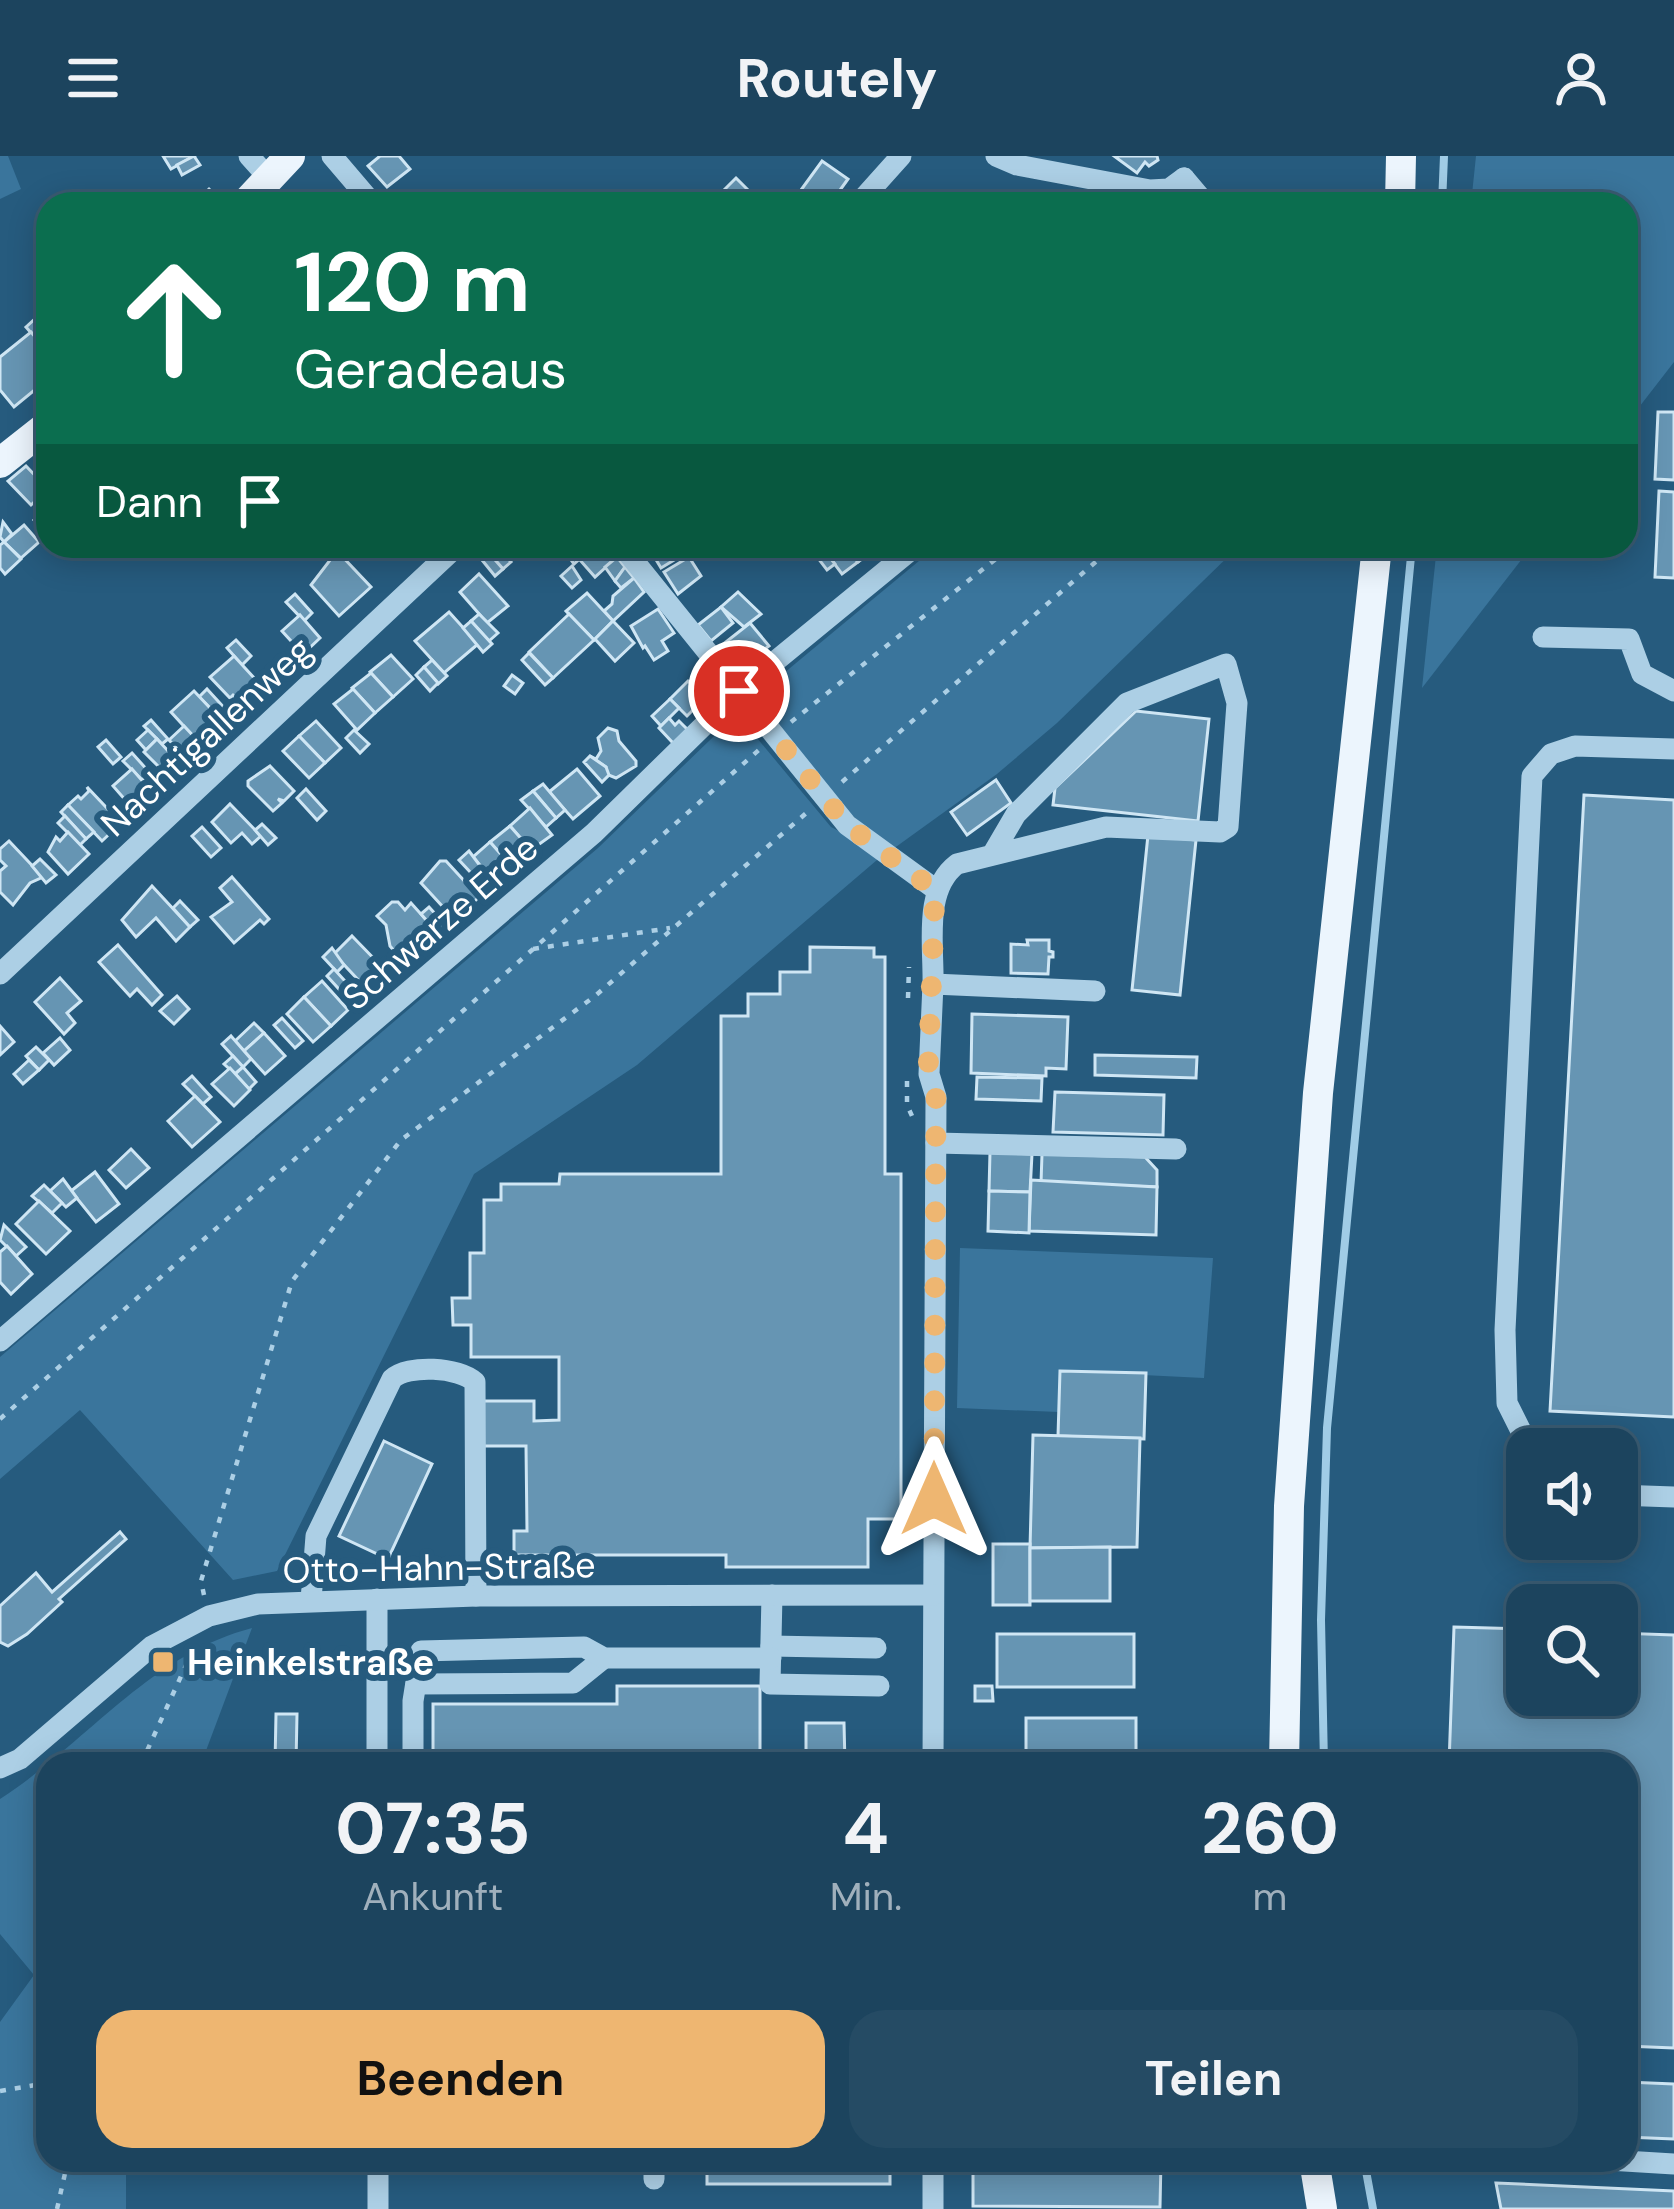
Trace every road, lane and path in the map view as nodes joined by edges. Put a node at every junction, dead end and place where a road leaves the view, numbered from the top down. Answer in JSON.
{"nodes":[{"id":1,"x":332,"y":156,"type":"edge"},
{"id":2,"x":901,"y":156,"type":"edge"},
{"id":3,"x":996,"y":156,"type":"edge"},
{"id":4,"x":1192,"y":156,"type":"edge"},
{"id":5,"x":1401,"y":156,"type":"edge"},
{"id":6,"x":269,"y":163,"type":"edge"},
{"id":7,"x":1184,"y":178,"type":"junction"},
{"id":8,"x":252,"y":192,"type":"edge"},
{"id":9,"x":363,"y":192,"type":"edge"},
{"id":10,"x":869,"y":192,"type":"edge"},
{"id":11,"x":1196,"y":192,"type":"edge"},
{"id":12,"x":1400,"y":192,"type":"edge"},
{"id":13,"x":36,"y":434,"type":"edge"},
{"id":14,"x":0,"y":463,"type":"edge"},
{"id":15,"x":444,"y":558,"type":"edge"},
{"id":16,"x":632,"y":558,"type":"edge"},
{"id":17,"x":901,"y":558,"type":"edge"},
{"id":18,"x":997,"y":558,"type":"edge"},
{"id":19,"x":1100,"y":558,"type":"edge"},
{"id":20,"x":1375,"y":558,"type":"edge"},
{"id":21,"x":1543,"y":637,"type":"dead end"},
{"id":22,"x":739,"y":691,"type":"junction"},
{"id":23,"x":1674,"y":691,"type":"edge"},
{"id":24,"x":773,"y":737,"type":"junction"},
{"id":25,"x":1674,"y":749,"type":"edge"},
{"id":26,"x":824,"y":798,"type":"junction"},
{"id":27,"x":992,"y":855,"type":"junction"},
{"id":28,"x":935,"y":890,"type":"junction"},
{"id":29,"x":675,"y":927,"type":"junction"},
{"id":30,"x":533,"y":949,"type":"junction"},
{"id":31,"x":0,"y":974,"type":"edge"},
{"id":32,"x":932,"y":984,"type":"junction"},
{"id":33,"x":1095,"y":991,"type":"dead end"},
{"id":34,"x":936,"y":1143,"type":"junction"},
{"id":35,"x":1175,"y":1148,"type":"dead end"},
{"id":36,"x":0,"y":1341,"type":"edge"},
{"id":37,"x":0,"y":1419,"type":"edge"},
{"id":38,"x":1520,"y":1428,"type":"edge"},
{"id":39,"x":1638,"y":1496,"type":"edge"},
{"id":40,"x":1674,"y":1497,"type":"edge"},
{"id":41,"x":772,"y":1595,"type":"junction"},
{"id":42,"x":933,"y":1595,"type":"junction"},
{"id":43,"x":476,"y":1596,"type":"junction"},
{"id":44,"x":377,"y":1599,"type":"junction"},
{"id":45,"x":310,"y":1600,"type":"junction"},
{"id":46,"x":208,"y":1616,"type":"junction"},
{"id":47,"x":877,"y":1648,"type":"dead end"},
{"id":48,"x":771,"y":1652,"type":"junction"},
{"id":49,"x":604,"y":1658,"type":"junction"},
{"id":50,"x":416,"y":1684,"type":"junction"},
{"id":51,"x":879,"y":1686,"type":"dead end"},
{"id":52,"x":146,"y":1752,"type":"edge"},
{"id":53,"x":377,"y":1752,"type":"edge"},
{"id":54,"x":413,"y":1752,"type":"edge"},
{"id":55,"x":933,"y":1752,"type":"edge"},
{"id":56,"x":1284,"y":1752,"type":"edge"},
{"id":57,"x":0,"y":1768,"type":"edge"},
{"id":58,"x":36,"y":2085,"type":"edge"},
{"id":59,"x":0,"y":2091,"type":"edge"},
{"id":60,"x":1638,"y":2162,"type":"edge"},
{"id":61,"x":1674,"y":2164,"type":"edge"},
{"id":62,"x":65,"y":2172,"type":"edge"},
{"id":63,"x":378,"y":2172,"type":"edge"},
{"id":64,"x":933,"y":2172,"type":"edge"},
{"id":65,"x":1316,"y":2172,"type":"edge"},
{"id":66,"x":57,"y":2209,"type":"edge"},
{"id":67,"x":378,"y":2209,"type":"edge"},
{"id":68,"x":933,"y":2209,"type":"edge"},
{"id":69,"x":1322,"y":2209,"type":"edge"}],
"edges":[{"from":1,"to":9,"type":"street"},
{"from":2,"to":10,"type":"street"},
{"from":3,"to":7,"type":"street"},
{"from":4,"to":7,"type":"street"},
{"from":5,"to":12,"type":"main road"},
{"from":6,"to":8,"type":"main road"},
{"from":7,"to":11,"type":"street"},
{"from":13,"to":14,"type":"main road"},
{"from":15,"to":31,"type":"street","name":"Nachtigallenweg"},
{"from":16,"to":22,"type":"street"},
{"from":17,"to":22,"type":"street","name":"Schwarze Erde"},
{"from":18,"to":24,"type":"path"},
{"from":19,"to":26,"type":"path"},
{"from":20,"to":56,"type":"main road"},
{"from":21,"to":23,"type":"street"},
{"from":22,"to":24,"type":"street"},
{"from":22,"to":36,"type":"street","name":"Schwarze Erde"},
{"from":24,"to":26,"type":"street"},
{"from":24,"to":30,"type":"path"},
{"from":25,"to":38,"type":"street"},
{"from":26,"to":28,"type":"street"},
{"from":26,"to":29,"type":"path"},
{"from":27,"to":27,"type":"street"},
{"from":27,"to":28,"type":"street"},
{"from":28,"to":32,"type":"street"},
{"from":29,"to":30,"type":"path"},
{"from":29,"to":46,"type":"path"},
{"from":30,"to":37,"type":"path"},
{"from":32,"to":33,"type":"street"},
{"from":32,"to":34,"type":"street"},
{"from":34,"to":35,"type":"street"},
{"from":34,"to":42,"type":"street"},
{"from":39,"to":40,"type":"street"},
{"from":41,"to":42,"type":"street","name":"Otto-Hahn-Straße"},
{"from":41,"to":43,"type":"street","name":"Otto-Hahn-Straße"},
{"from":41,"to":48,"type":"street"},
{"from":42,"to":55,"type":"street"},
{"from":43,"to":44,"type":"street","name":"Otto-Hahn-Straße"},
{"from":43,"to":45,"type":"street"},
{"from":44,"to":45,"type":"street","name":"Otto-Hahn-Straße"},
{"from":44,"to":53,"type":"street"},
{"from":45,"to":46,"type":"street","name":"Otto-Hahn-Straße"},
{"from":46,"to":52,"type":"path"},
{"from":46,"to":57,"type":"street","name":"Otto-Hahn-Straße"},
{"from":47,"to":48,"type":"street"},
{"from":48,"to":49,"type":"street"},
{"from":48,"to":51,"type":"street"},
{"from":49,"to":50,"type":"street"},
{"from":49,"to":50,"type":"street"},
{"from":50,"to":54,"type":"street"},
{"from":58,"to":59,"type":"path"},
{"from":60,"to":61,"type":"street"},
{"from":62,"to":66,"type":"path"},
{"from":63,"to":67,"type":"street"},
{"from":64,"to":68,"type":"street"},
{"from":65,"to":69,"type":"main road"}]}
